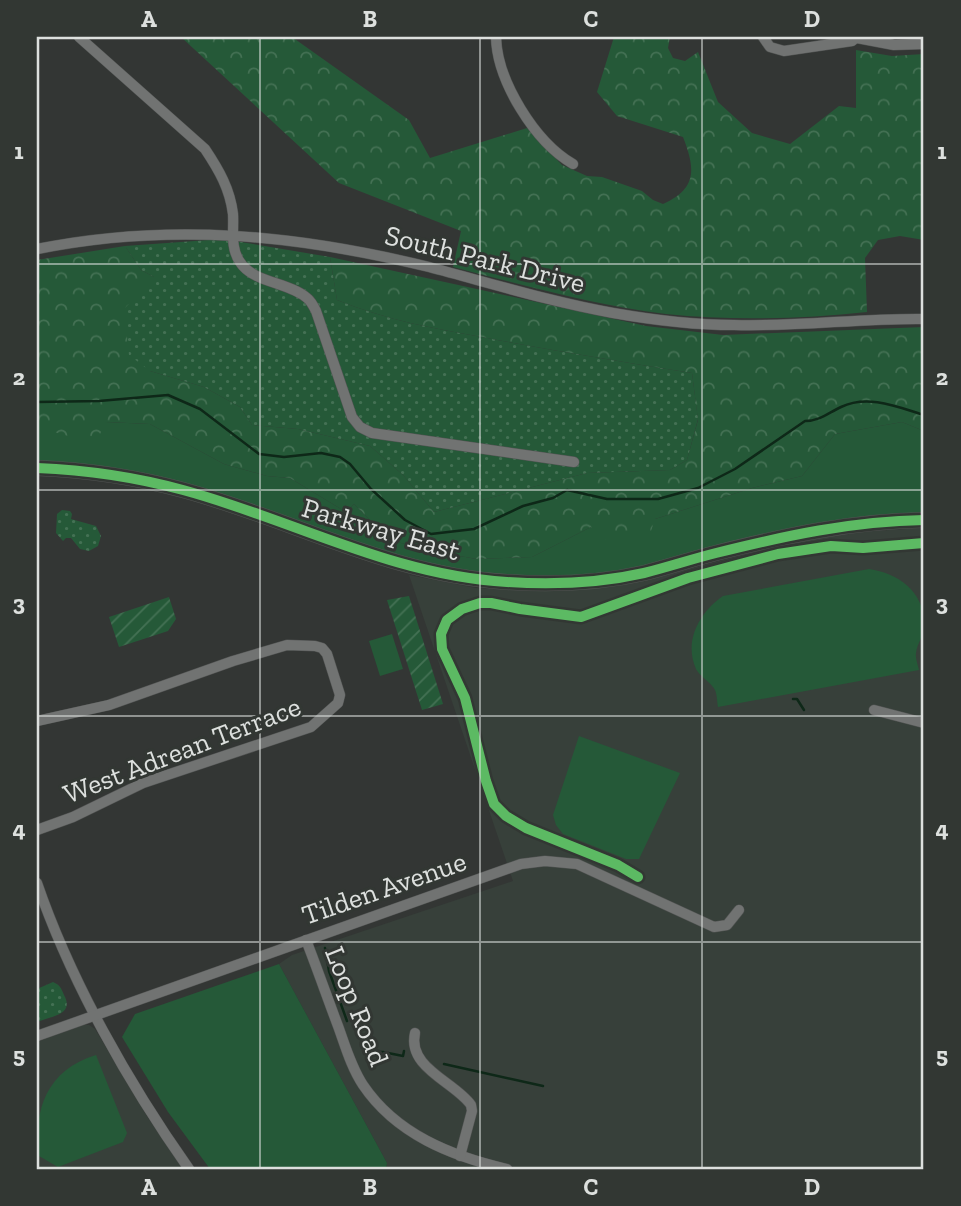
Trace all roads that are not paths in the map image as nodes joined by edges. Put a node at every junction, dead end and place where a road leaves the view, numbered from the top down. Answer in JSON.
{"nodes":[{"id":1,"x":79,"y":37,"type":"edge"},
{"id":2,"x":496,"y":37,"type":"edge"},
{"id":3,"x":763,"y":37,"type":"edge"},
{"id":4,"x":857,"y":38,"type":"edge"},
{"id":5,"x":924,"y":44,"type":"edge"},
{"id":6,"x":573,"y":164,"type":"dead end"},
{"id":7,"x":233,"y":234,"type":"junction"},
{"id":8,"x":37,"y":249,"type":"edge"},
{"id":9,"x":924,"y":319,"type":"edge"},
{"id":10,"x":574,"y":462,"type":"dead end"},
{"id":11,"x":37,"y":468,"type":"edge"},
{"id":12,"x":924,"y":520,"type":"edge"},
{"id":13,"x":874,"y":710,"type":"dead end"},
{"id":14,"x":37,"y":722,"type":"edge"},
{"id":15,"x":924,"y":723,"type":"edge"},
{"id":16,"x":37,"y":830,"type":"edge"},
{"id":17,"x":37,"y":883,"type":"edge"},
{"id":18,"x":739,"y":909,"type":"dead end"},
{"id":19,"x":306,"y":940,"type":"junction"},
{"id":20,"x":96,"y":1014,"type":"junction"},
{"id":21,"x":415,"y":1034,"type":"dead end"},
{"id":22,"x":37,"y":1036,"type":"edge"},
{"id":23,"x":460,"y":1156,"type":"junction"},
{"id":24,"x":189,"y":1169,"type":"edge"},
{"id":25,"x":507,"y":1169,"type":"edge"}],
"edges":[{"from":1,"to":7,"type":"street"},
{"from":2,"to":6,"type":"street"},
{"from":3,"to":4,"type":"street"},
{"from":4,"to":5,"type":"street"},
{"from":7,"to":8,"type":"street","name":"South Park Drive"},
{"from":7,"to":9,"type":"street","name":"South Park Drive"},
{"from":7,"to":10,"type":"street"},
{"from":11,"to":12,"type":"street","name":"Parkway East"},
{"from":13,"to":15,"type":"street"},
{"from":14,"to":16,"type":"street","name":"West Adrean Terrace"},
{"from":17,"to":20,"type":"street"},
{"from":18,"to":19,"type":"street","name":"Tilden Avenue"},
{"from":19,"to":20,"type":"street","name":"Tilden Avenue"},
{"from":19,"to":23,"type":"street","name":"Loop Road"},
{"from":20,"to":22,"type":"street","name":"Tilden Avenue"},
{"from":20,"to":24,"type":"street"},
{"from":21,"to":23,"type":"street"},
{"from":23,"to":25,"type":"street","name":"Loop Road"}]}
